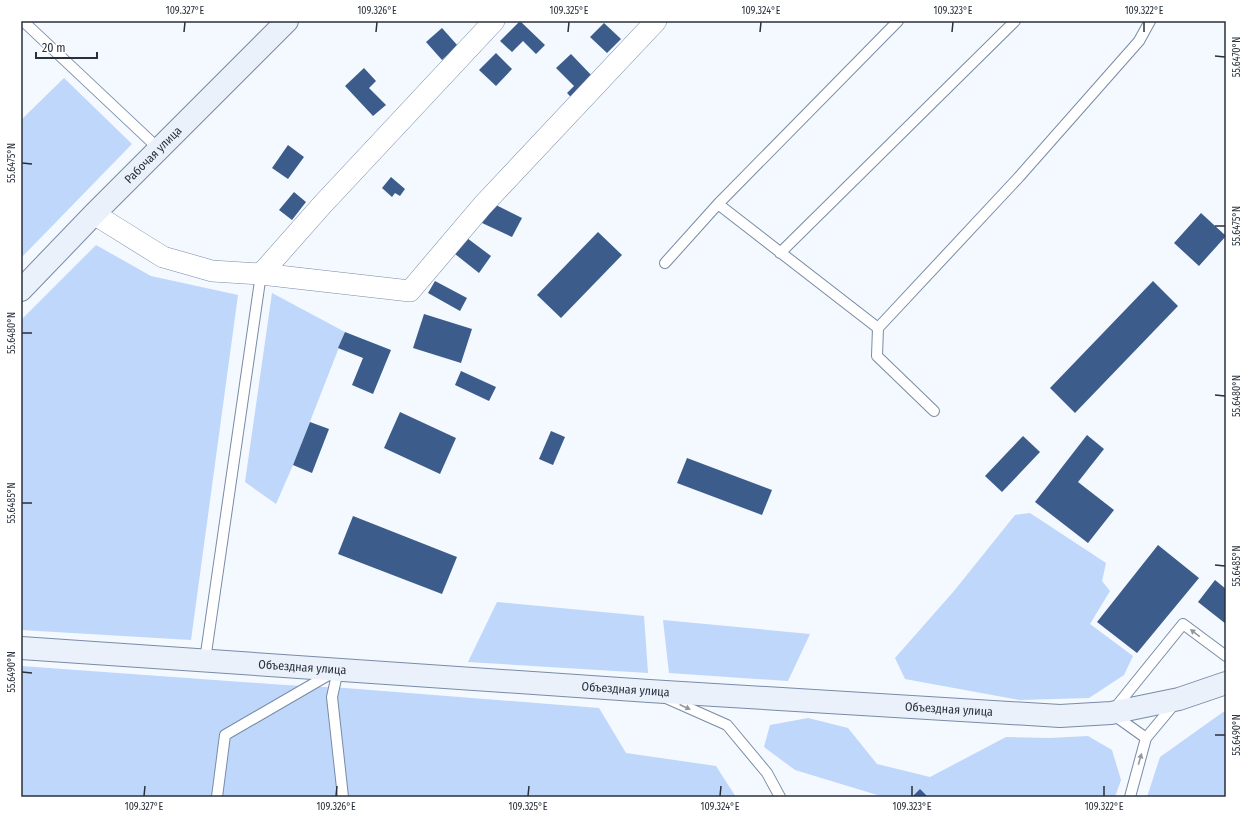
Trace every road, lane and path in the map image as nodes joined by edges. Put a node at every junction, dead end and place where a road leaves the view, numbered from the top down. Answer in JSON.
{"nodes":[{"id":1,"x":24,"y":21,"type":"edge"},
{"id":2,"x":287,"y":21,"type":"edge"},
{"id":3,"x":494,"y":21,"type":"edge"},
{"id":4,"x":656,"y":21,"type":"edge"},
{"id":5,"x":898,"y":21,"type":"edge"},
{"id":6,"x":1015,"y":21,"type":"edge"},
{"id":7,"x":1150,"y":21,"type":"edge"},
{"id":8,"x":159,"y":149,"type":"junction"},
{"id":9,"x":718,"y":204,"type":"junction"},
{"id":10,"x":94,"y":214,"type":"junction"},
{"id":11,"x":780,"y":253,"type":"junction"},
{"id":12,"x":665,"y":263,"type":"dead end"},
{"id":13,"x":261,"y":274,"type":"junction"},
{"id":14,"x":21,"y":290,"type":"edge"},
{"id":15,"x":878,"y":328,"type":"junction"},
{"id":16,"x":934,"y":410,"type":"dead end"},
{"id":17,"x":21,"y":648,"type":"edge"},
{"id":18,"x":1226,"y":656,"type":"edge"},
{"id":19,"x":205,"y":660,"type":"junction"},
{"id":20,"x":338,"y":670,"type":"junction"},
{"id":21,"x":1226,"y":683,"type":"edge"},
{"id":22,"x":649,"y":691,"type":"junction"},
{"id":23,"x":1179,"y":698,"type":"junction"},
{"id":24,"x":1110,"y":713,"type":"junction"},
{"id":25,"x":1146,"y":738,"type":"junction"},
{"id":26,"x":217,"y":797,"type":"edge"},
{"id":27,"x":343,"y":797,"type":"edge"},
{"id":28,"x":780,"y":797,"type":"edge"},
{"id":29,"x":1130,"y":797,"type":"edge"}],
"edges":[{"from":1,"to":8,"type":"lane"},
{"from":2,"to":8,"type":"main road","name":"Рабочая улица"},
{"from":3,"to":13,"type":"street"},
{"from":4,"to":13,"type":"street"},
{"from":5,"to":9,"type":"lane"},
{"from":6,"to":11,"type":"lane"},
{"from":7,"to":15,"type":"lane"},
{"from":8,"to":10,"type":"main road","name":"Рабочая улица"},
{"from":9,"to":11,"type":"lane"},
{"from":9,"to":12,"type":"lane"},
{"from":10,"to":13,"type":"street"},
{"from":10,"to":14,"type":"main road","name":"Рабочая улица"},
{"from":11,"to":15,"type":"lane"},
{"from":13,"to":19,"type":"lane"},
{"from":15,"to":16,"type":"lane"},
{"from":17,"to":19,"type":"main road","name":"Объездная улица"},
{"from":18,"to":24,"type":"lane","one_way":true},
{"from":19,"to":20,"type":"main road","name":"Объездная улица"},
{"from":20,"to":22,"type":"main road","name":"Объездная улица"},
{"from":20,"to":26,"type":"lane"},
{"from":20,"to":27,"type":"lane"},
{"from":21,"to":23,"type":"main road","name":"Объездная улица"},
{"from":22,"to":24,"type":"main road","name":"Объездная улица"},
{"from":22,"to":28,"type":"lane","one_way":true},
{"from":23,"to":24,"type":"main road","name":"Объездная улица"},
{"from":23,"to":25,"type":"lane"},
{"from":24,"to":25,"type":"lane"},
{"from":29,"to":25,"type":"lane","one_way":true}]}
